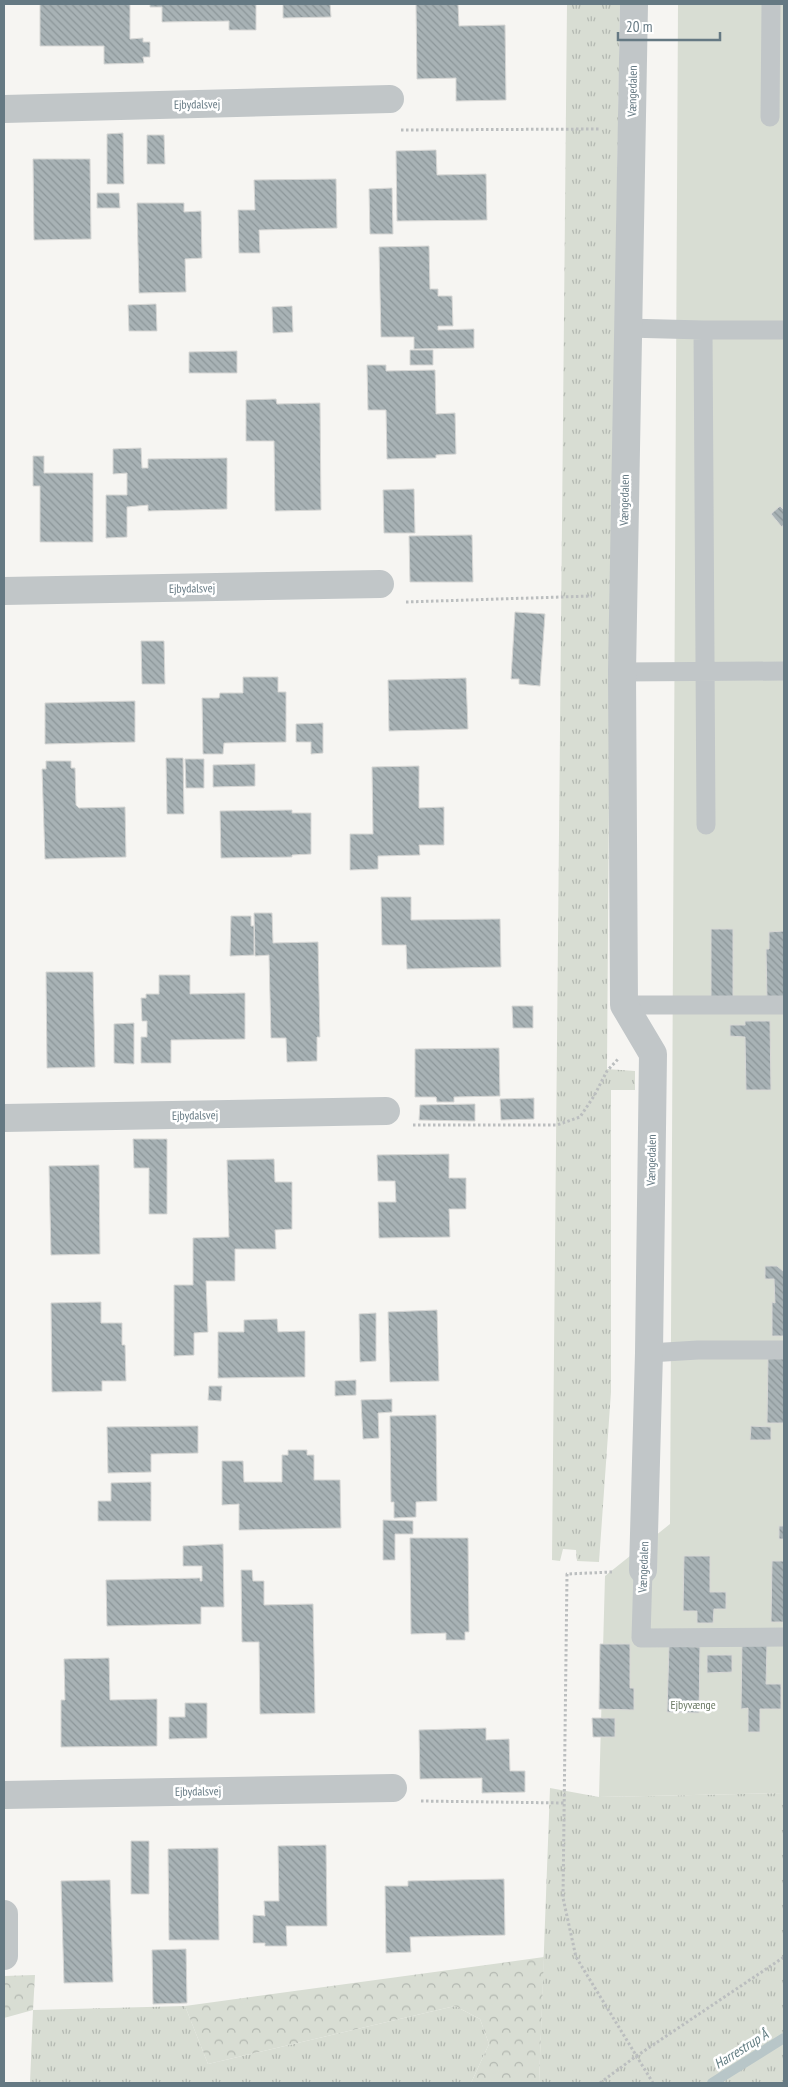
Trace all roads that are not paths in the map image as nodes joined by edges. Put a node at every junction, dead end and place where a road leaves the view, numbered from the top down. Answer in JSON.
{"nodes":[{"id":1,"x":634,"y":4,"type":"edge"},
{"id":2,"x":771,"y":4,"type":"edge"},
{"id":3,"x":390,"y":100,"type":"road end"},
{"id":4,"x":4,"y":109,"type":"edge"},
{"id":5,"x":770,"y":117,"type":"dead end"},
{"id":6,"x":628,"y":328,"type":"junction"},
{"id":7,"x":703,"y":330,"type":"junction"},
{"id":8,"x":784,"y":330,"type":"edge"},
{"id":9,"x":380,"y":584,"type":"road end"},
{"id":10,"x":4,"y":592,"type":"edge"},
{"id":11,"x":784,"y":671,"type":"edge"},
{"id":12,"x":622,"y":672,"type":"junction"},
{"id":13,"x":704,"y":672,"type":"junction"},
{"id":14,"x":706,"y":825,"type":"dead end"},
{"id":15,"x":624,"y":1005,"type":"junction"},
{"id":16,"x":784,"y":1005,"type":"edge"},
{"id":17,"x":386,"y":1111,"type":"road end"},
{"id":18,"x":4,"y":1118,"type":"edge"},
{"id":19,"x":784,"y":1350,"type":"edge"},
{"id":20,"x":649,"y":1353,"type":"junction"},
{"id":21,"x":643,"y":1570,"type":"joint"},
{"id":22,"x":784,"y":1637,"type":"edge"},
{"id":23,"x":393,"y":1788,"type":"road end"},
{"id":24,"x":4,"y":1795,"type":"edge"},
{"id":25,"x":4,"y":1914,"type":"edge"},
{"id":26,"x":4,"y":1956,"type":"edge"}],
"edges":[{"from":1,"to":6,"type":"street","name":"Vængedalen"},
{"from":2,"to":5,"type":"lane"},
{"from":3,"to":4,"type":"street","name":"Ejbydalsvej"},
{"from":6,"to":7,"type":"lane"},
{"from":6,"to":12,"type":"street","name":"Vængedalen"},
{"from":7,"to":8,"type":"lane"},
{"from":7,"to":13,"type":"lane"},
{"from":9,"to":10,"type":"street","name":"Ejbydalsvej"},
{"from":11,"to":13,"type":"lane"},
{"from":12,"to":13,"type":"lane"},
{"from":12,"to":15,"type":"street","name":"Vængedalen"},
{"from":13,"to":14,"type":"lane"},
{"from":15,"to":16,"type":"lane"},
{"from":15,"to":20,"type":"street","name":"Vængedalen"},
{"from":17,"to":18,"type":"street","name":"Ejbydalsvej"},
{"from":19,"to":20,"type":"lane"},
{"from":20,"to":21,"type":"street","name":"Vængedalen"},
{"from":21,"to":22,"type":"lane","name":"Vængedalen"},
{"from":23,"to":24,"type":"street","name":"Ejbydalsvej"},
{"from":25,"to":26,"type":"street"}]}
